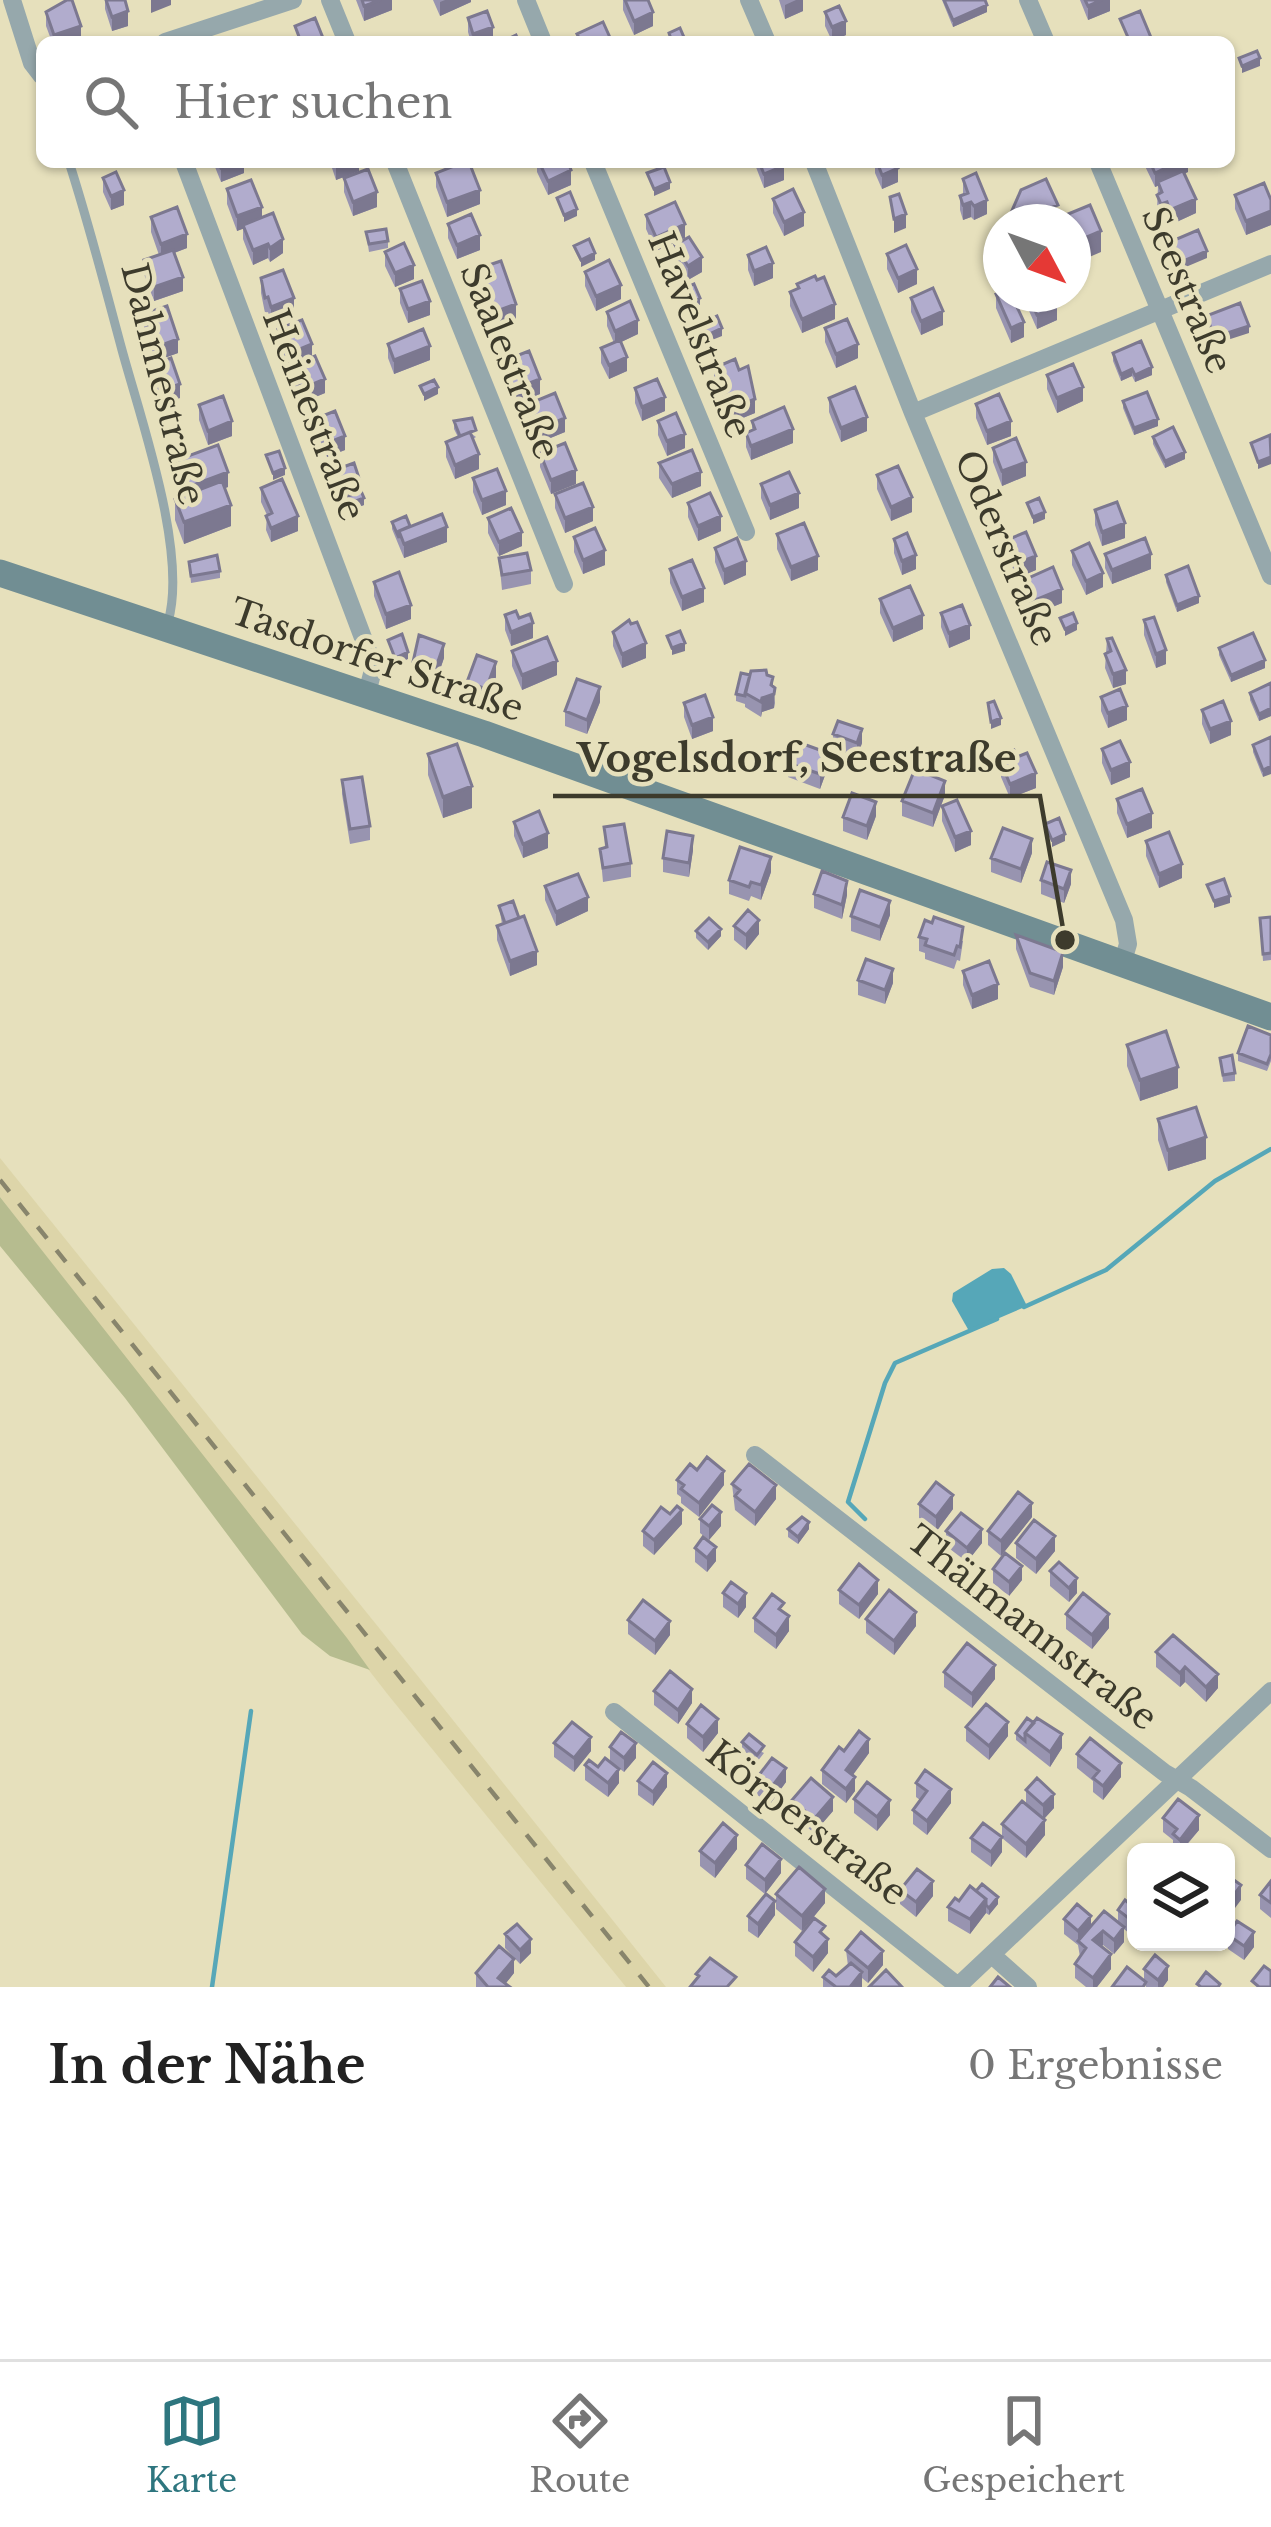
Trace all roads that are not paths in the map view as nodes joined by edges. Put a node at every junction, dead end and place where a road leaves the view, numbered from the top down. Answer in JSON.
{"nodes":[{"id":1,"x":12,"y":0,"type":"edge"},
{"id":2,"x":291,"y":0,"type":"edge"},
{"id":3,"x":330,"y":0,"type":"edge"},
{"id":4,"x":526,"y":0,"type":"edge"},
{"id":5,"x":749,"y":0,"type":"edge"},
{"id":6,"x":1028,"y":0,"type":"edge"},
{"id":7,"x":183,"y":36,"type":"edge"},
{"id":8,"x":345,"y":36,"type":"edge"},
{"id":9,"x":541,"y":36,"type":"edge"},
{"id":10,"x":764,"y":36,"type":"edge"},
{"id":11,"x":1043,"y":36,"type":"edge"},
{"id":12,"x":36,"y":68,"type":"edge"},
{"id":13,"x":71,"y":168,"type":"edge"},
{"id":14,"x":186,"y":168,"type":"edge"},
{"id":15,"x":397,"y":168,"type":"edge"},
{"id":16,"x":595,"y":168,"type":"edge"},
{"id":17,"x":816,"y":168,"type":"edge"},
{"id":18,"x":1100,"y":168,"type":"edge"},
{"id":19,"x":1271,"y":264,"type":"edge"},
{"id":20,"x":1160,"y":311,"type":"junction"},
{"id":21,"x":914,"y":412,"type":"junction"},
{"id":22,"x":746,"y":532,"type":"dead end"},
{"id":23,"x":0,"y":573,"type":"edge"},
{"id":24,"x":1271,"y":576,"type":"edge"},
{"id":25,"x":564,"y":584,"type":"dead end"},
{"id":26,"x":167,"y":625,"type":"junction"},
{"id":27,"x":367,"y":693,"type":"junction"},
{"id":28,"x":1123,"y":961,"type":"junction"},
{"id":29,"x":1271,"y":1017,"type":"edge"},
{"id":30,"x":755,"y":1455,"type":"dead end"},
{"id":31,"x":1271,"y":1691,"type":"edge"},
{"id":32,"x":614,"y":1712,"type":"dead end"},
{"id":33,"x":1177,"y":1780,"type":"junction"},
{"id":34,"x":1271,"y":1849,"type":"edge"},
{"id":35,"x":992,"y":1955,"type":"junction"},
{"id":36,"x":957,"y":1987,"type":"edge"},
{"id":37,"x":1028,"y":1987,"type":"edge"}],
"edges":[{"from":1,"to":12,"type":"street"},
{"from":2,"to":7,"type":"street"},
{"from":3,"to":8,"type":"street"},
{"from":4,"to":9,"type":"street"},
{"from":5,"to":10,"type":"street"},
{"from":6,"to":11,"type":"street"},
{"from":13,"to":26,"type":"lane","name":"Dahmestraße"},
{"from":14,"to":27,"type":"street","name":"Heinestraße"},
{"from":15,"to":25,"type":"street","name":"Saalestraße"},
{"from":16,"to":22,"type":"street","name":"Havelstraße"},
{"from":17,"to":21,"type":"street","name":"Oderstraße"},
{"from":18,"to":20,"type":"street","name":"Seestraße"},
{"from":19,"to":20,"type":"street"},
{"from":20,"to":21,"type":"street"},
{"from":20,"to":24,"type":"street","name":"Seestraße"},
{"from":21,"to":28,"type":"street","name":"Oderstraße"},
{"from":23,"to":26,"type":"main road","name":"Tasdorfer Straße"},
{"from":26,"to":27,"type":"main road","name":"Tasdorfer Straße"},
{"from":27,"to":28,"type":"main road","name":"Tasdorfer Straße"},
{"from":28,"to":29,"type":"main road","name":"Tasdorfer Straße"},
{"from":30,"to":33,"type":"street","name":"Thälmannstraße"},
{"from":31,"to":33,"type":"street"},
{"from":32,"to":36,"type":"street","name":"Körperstraße"},
{"from":33,"to":34,"type":"street","name":"Thälmannstraße"},
{"from":33,"to":35,"type":"street"},
{"from":35,"to":36,"type":"street"},
{"from":35,"to":37,"type":"street"}]}
